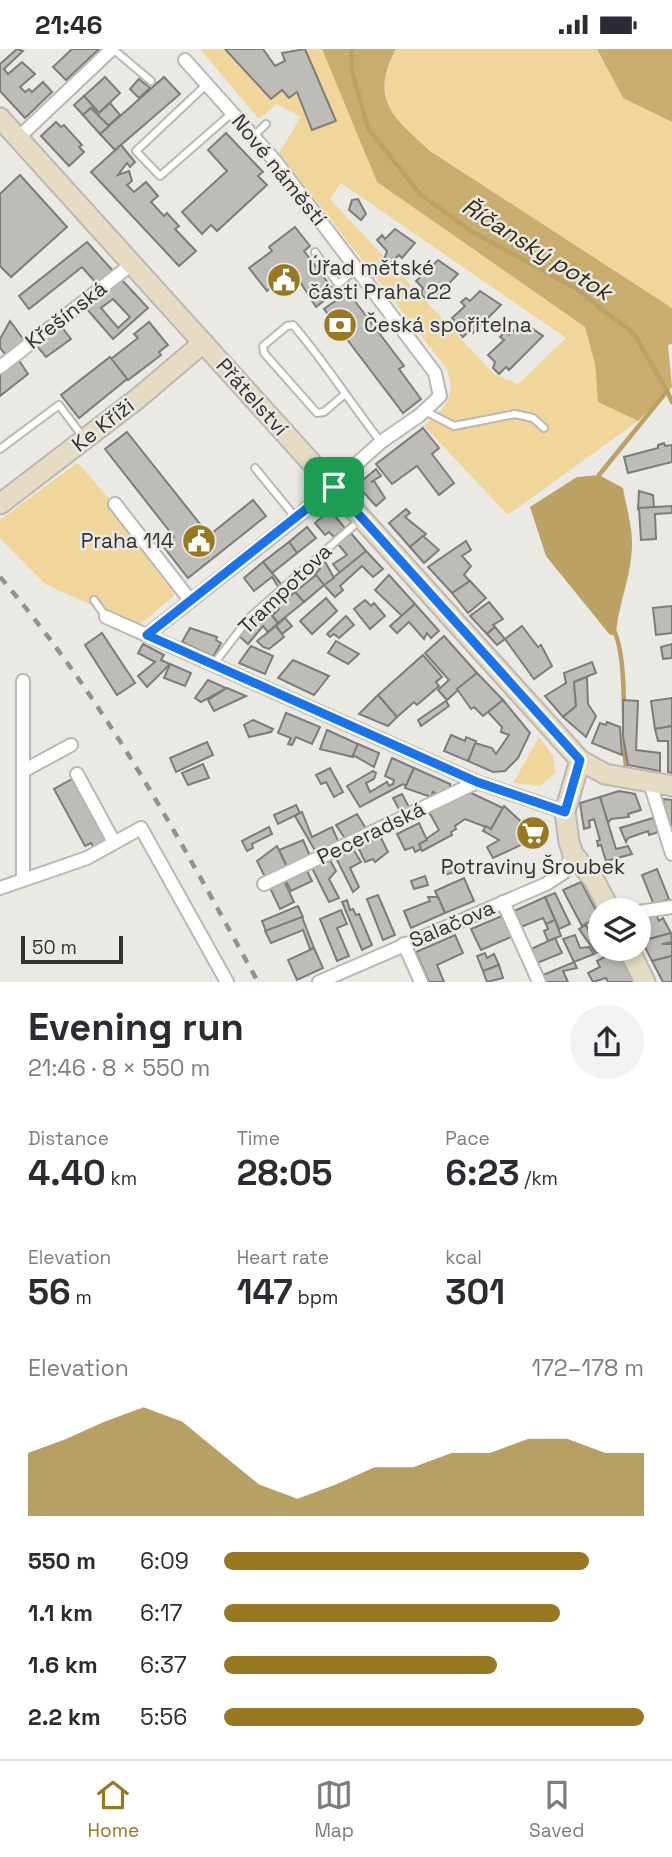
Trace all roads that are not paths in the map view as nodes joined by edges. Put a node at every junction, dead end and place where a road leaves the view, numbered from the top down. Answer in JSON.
{"nodes":[{"id":1,"x":112,"y":49,"type":"edge"},
{"id":2,"x":185,"y":60,"type":"dead end"},
{"id":3,"x":151,"y":81,"type":"dead end"},
{"id":4,"x":206,"y":85,"type":"junction"},
{"id":5,"x":232,"y":113,"type":"junction"},
{"id":6,"x":0,"y":118,"type":"edge"},
{"id":7,"x":266,"y":124,"type":"dead end"},
{"id":8,"x":254,"y":136,"type":"junction"},
{"id":9,"x":18,"y":138,"type":"junction"},
{"id":10,"x":314,"y":253,"type":"dead end"},
{"id":11,"x":132,"y":264,"type":"junction"},
{"id":12,"x":357,"y":269,"type":"junction"},
{"id":13,"x":203,"y":343,"type":"junction"},
{"id":14,"x":0,"y":367,"type":"edge"},
{"id":15,"x":345,"y":394,"type":"junction"},
{"id":16,"x":425,"y":411,"type":"junction"},
{"id":17,"x":544,"y":428,"type":"dead end"},
{"id":18,"x":85,"y":439,"type":"junction"},
{"id":19,"x":381,"y":442,"type":"junction"},
{"id":20,"x":0,"y":449,"type":"edge"},
{"id":21,"x":255,"y":468,"type":"dead end"},
{"id":22,"x":334,"y":487,"type":"junction"},
{"id":23,"x":0,"y":504,"type":"edge"},
{"id":24,"x":115,"y":504,"type":"dead end"},
{"id":25,"x":296,"y":518,"type":"junction"},
{"id":26,"x":362,"y":519,"type":"junction"},
{"id":27,"x":94,"y":600,"type":"dead end"},
{"id":28,"x":190,"y":600,"type":"junction"},
{"id":29,"x":106,"y":617,"type":"joint"},
{"id":30,"x":147,"y":635,"type":"junction"},
{"id":31,"x":214,"y":665,"type":"junction"},
{"id":32,"x":23,"y":681,"type":"dead end"},
{"id":33,"x":71,"y":745,"type":"dead end"},
{"id":34,"x":580,"y":760,"type":"junction"},
{"id":35,"x":23,"y":771,"type":"junction"},
{"id":36,"x":77,"y":774,"type":"dead end"},
{"id":37,"x":477,"y":782,"type":"junction"},
{"id":38,"x":650,"y":783,"type":"junction"},
{"id":39,"x":672,"y":786,"type":"edge"},
{"id":40,"x":565,"y":812,"type":"junction"},
{"id":41,"x":114,"y":842,"type":"junction"},
{"id":42,"x":672,"y":853,"type":"edge"},
{"id":43,"x":573,"y":854,"type":"junction"},
{"id":44,"x":23,"y":880,"type":"junction"},
{"id":45,"x":264,"y":884,"type":"dead end"},
{"id":46,"x":0,"y":888,"type":"edge"},
{"id":47,"x":604,"y":898,"type":"edge"},
{"id":48,"x":503,"y":902,"type":"junction"},
{"id":49,"x":672,"y":907,"type":"edge"},
{"id":50,"x":651,"y":910,"type":"edge"},
{"id":51,"x":404,"y":944,"type":"junction"},
{"id":52,"x":635,"y":961,"type":"edge"},
{"id":53,"x":350,"y":968,"type":"junction"},
{"id":54,"x":228,"y":982,"type":"edge"},
{"id":55,"x":319,"y":982,"type":"edge"},
{"id":56,"x":356,"y":982,"type":"edge"},
{"id":57,"x":421,"y":982,"type":"edge"},
{"id":58,"x":539,"y":982,"type":"edge"},
{"id":59,"x":645,"y":982,"type":"edge"}],
"edges":[{"from":1,"to":3,"type":"lane"},
{"from":1,"to":9,"type":"street"},
{"from":2,"to":4,"type":"street","name":"Nové náměstí"},
{"from":4,"to":5,"type":"street","name":"Nové náměstí"},
{"from":4,"to":5,"type":"lane"},
{"from":5,"to":8,"type":"street","name":"Nové náměstí"},
{"from":6,"to":9,"type":"main road","name":"Přátelství"},
{"from":7,"to":8,"type":"lane"},
{"from":8,"to":12,"type":"street","name":"Nové náměstí"},
{"from":9,"to":11,"type":"main road","name":"Přátelství"},
{"from":10,"to":12,"type":"lane"},
{"from":11,"to":13,"type":"main road","name":"Přátelství"},
{"from":11,"to":14,"type":"street","name":"Křešínská"},
{"from":12,"to":16,"type":"street","name":"Nové náměstí"},
{"from":13,"to":18,"type":"main road","name":"Ke Kříži"},
{"from":13,"to":22,"type":"main road","name":"Přátelství"},
{"from":15,"to":15,"type":"lane"},
{"from":15,"to":19,"type":"lane"},
{"from":16,"to":17,"type":"lane"},
{"from":16,"to":19,"type":"street"},
{"from":18,"to":20,"type":"lane"},
{"from":18,"to":23,"type":"main road","name":"Ke Kříži"},
{"from":19,"to":22,"type":"street"},
{"from":21,"to":25,"type":"lane"},
{"from":22,"to":25,"type":"street"},
{"from":22,"to":26,"type":"main road","name":"Přátelství"},
{"from":24,"to":28,"type":"street"},
{"from":25,"to":28,"type":"street"},
{"from":26,"to":31,"type":"lane","name":"Trampotova"},
{"from":26,"to":34,"type":"main road","name":"Přátelství"},
{"from":27,"to":29,"type":"lane"},
{"from":28,"to":30,"type":"street"},
{"from":29,"to":30,"type":"street"},
{"from":30,"to":31,"type":"street"},
{"from":31,"to":37,"type":"street"},
{"from":32,"to":35,"type":"street"},
{"from":33,"to":35,"type":"street"},
{"from":34,"to":38,"type":"main road","name":"Přátelství"},
{"from":34,"to":40,"type":"main road"},
{"from":35,"to":44,"type":"street"},
{"from":36,"to":41,"type":"street"},
{"from":37,"to":40,"type":"street"},
{"from":37,"to":45,"type":"street","name":"Peceradská"},
{"from":38,"to":39,"type":"main road","name":"Přátelství"},
{"from":38,"to":42,"type":"street"},
{"from":40,"to":43,"type":"main road"},
{"from":41,"to":44,"type":"street"},
{"from":41,"to":54,"type":"street"},
{"from":43,"to":47,"type":"main road"},
{"from":43,"to":48,"type":"street","name":"Salačova"},
{"from":44,"to":46,"type":"street"},
{"from":48,"to":51,"type":"street","name":"Salačova"},
{"from":48,"to":58,"type":"street"},
{"from":49,"to":50,"type":"street"},
{"from":51,"to":53,"type":"street","name":"Salačova"},
{"from":51,"to":57,"type":"street"},
{"from":52,"to":59,"type":"main road"},
{"from":53,"to":55,"type":"street","name":"Salačova"},
{"from":53,"to":56,"type":"street"}]}
